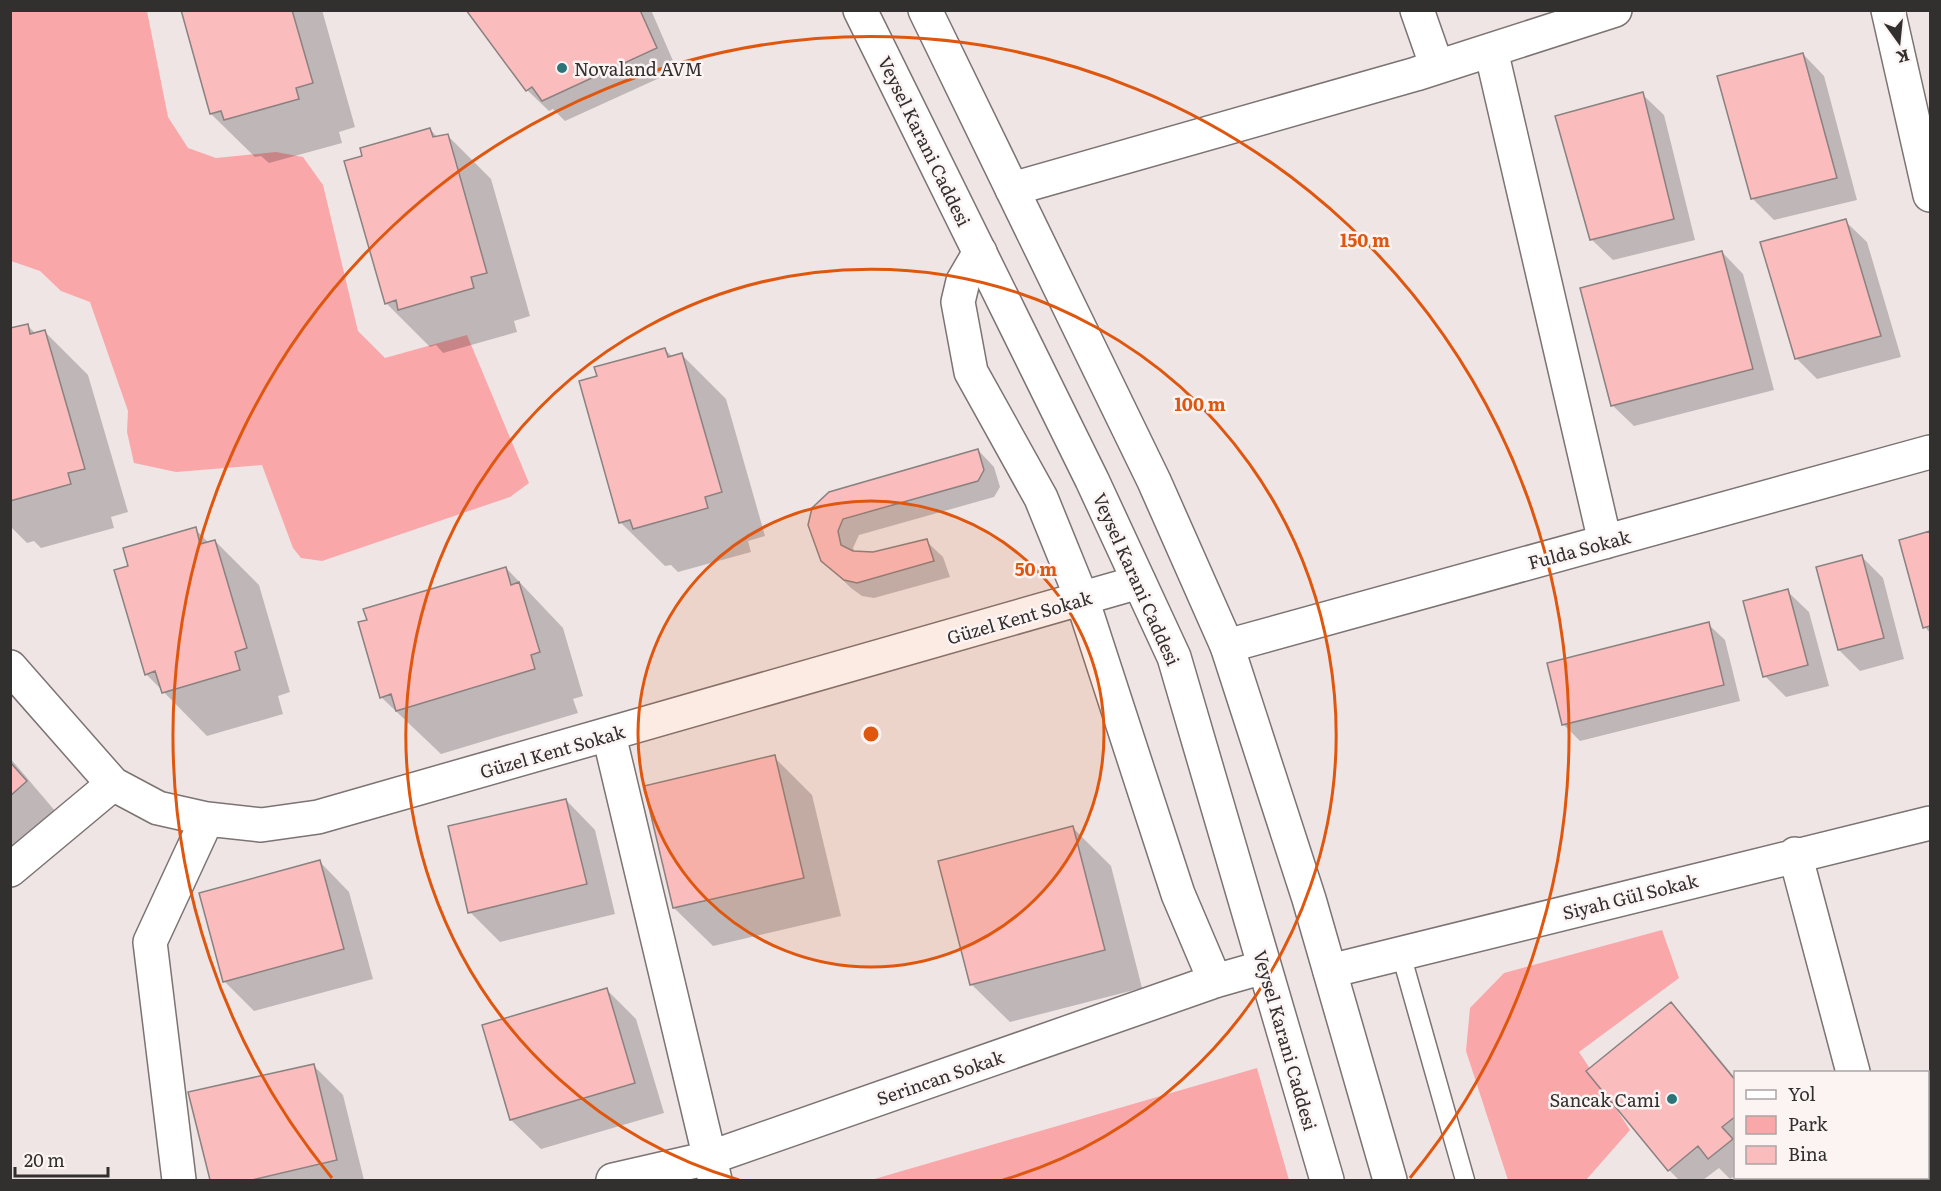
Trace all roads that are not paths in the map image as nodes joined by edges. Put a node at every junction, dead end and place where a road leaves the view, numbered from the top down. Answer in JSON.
{"nodes":[{"id":1,"x":860,"y":10,"type":"edge"},
{"id":2,"x":925,"y":10,"type":"edge"},
{"id":3,"x":1417,"y":10,"type":"edge"},
{"id":4,"x":1615,"y":10,"type":"edge"},
{"id":5,"x":1890,"y":11,"type":"edge"},
{"id":6,"x":1491,"y":50,"type":"junction"},
{"id":7,"x":1437,"y":68,"type":"junction"},
{"id":8,"x":1012,"y":189,"type":"junction"},
{"id":9,"x":1930,"y":195,"type":"edge"},
{"id":10,"x":980,"y":252,"type":"junction"},
{"id":11,"x":1930,"y":452,"type":"edge"},
{"id":12,"x":1605,"y":542,"type":"junction"},
{"id":13,"x":1139,"y":582,"type":"junction"},
{"id":14,"x":1082,"y":599,"type":"junction"},
{"id":15,"x":1227,"y":646,"type":"junction"},
{"id":16,"x":10,"y":666,"type":"edge"},
{"id":17,"x":609,"y":735,"type":"junction"},
{"id":18,"x":113,"y":784,"type":"junction"},
{"id":19,"x":207,"y":819,"type":"junction"},
{"id":20,"x":1930,"y":823,"type":"edge"},
{"id":21,"x":1795,"y":854,"type":"junction"},
{"id":22,"x":10,"y":870,"type":"edge"},
{"id":23,"x":1401,"y":954,"type":"junction"},
{"id":24,"x":1264,"y":967,"type":"junction"},
{"id":25,"x":1330,"y":971,"type":"junction"},
{"id":26,"x":1215,"y":981,"type":"junction"},
{"id":27,"x":1853,"y":1071,"type":"edge"},
{"id":28,"x":712,"y":1169,"type":"edge"},
{"id":29,"x":179,"y":1180,"type":"edge"},
{"id":30,"x":613,"y":1180,"type":"edge"},
{"id":31,"x":1327,"y":1180,"type":"edge"},
{"id":32,"x":1390,"y":1180,"type":"edge"},
{"id":33,"x":1465,"y":1180,"type":"edge"}],
"edges":[{"from":1,"to":10,"type":"street","name":"Veysel Karani Caddesi"},
{"from":2,"to":8,"type":"street"},
{"from":3,"to":7,"type":"street"},
{"from":4,"to":6,"type":"street"},
{"from":5,"to":9,"type":"street"},
{"from":6,"to":7,"type":"street"},
{"from":6,"to":12,"type":"street"},
{"from":7,"to":8,"type":"street"},
{"from":8,"to":15,"type":"street"},
{"from":10,"to":13,"type":"street","name":"Veysel Karani Caddesi"},
{"from":10,"to":14,"type":"street"},
{"from":11,"to":12,"type":"street","name":"Fulda Sokak"},
{"from":12,"to":15,"type":"street","name":"Fulda Sokak"},
{"from":13,"to":14,"type":"street","name":"Güzel Kent Sokak"},
{"from":13,"to":24,"type":"street","name":"Veysel Karani Caddesi"},
{"from":14,"to":17,"type":"street","name":"Güzel Kent Sokak"},
{"from":14,"to":26,"type":"street"},
{"from":15,"to":25,"type":"street"},
{"from":16,"to":18,"type":"street","name":"Güzel Kent Sokak"},
{"from":17,"to":19,"type":"street","name":"Güzel Kent Sokak"},
{"from":17,"to":28,"type":"street"},
{"from":18,"to":19,"type":"street","name":"Güzel Kent Sokak"},
{"from":18,"to":22,"type":"street"},
{"from":19,"to":29,"type":"street"},
{"from":20,"to":21,"type":"street","name":"Siyah Gül Sokak"},
{"from":21,"to":23,"type":"street","name":"Siyah Gül Sokak"},
{"from":21,"to":27,"type":"street"},
{"from":23,"to":25,"type":"street","name":"Siyah Gül Sokak"},
{"from":23,"to":33,"type":"lane"},
{"from":24,"to":26,"type":"street","name":"Serincan Sokak"},
{"from":24,"to":31,"type":"street","name":"Veysel Karani Caddesi"},
{"from":25,"to":32,"type":"street"},
{"from":26,"to":28,"type":"street","name":"Serincan Sokak"},
{"from":28,"to":30,"type":"street","name":"Serincan Sokak"}]}
